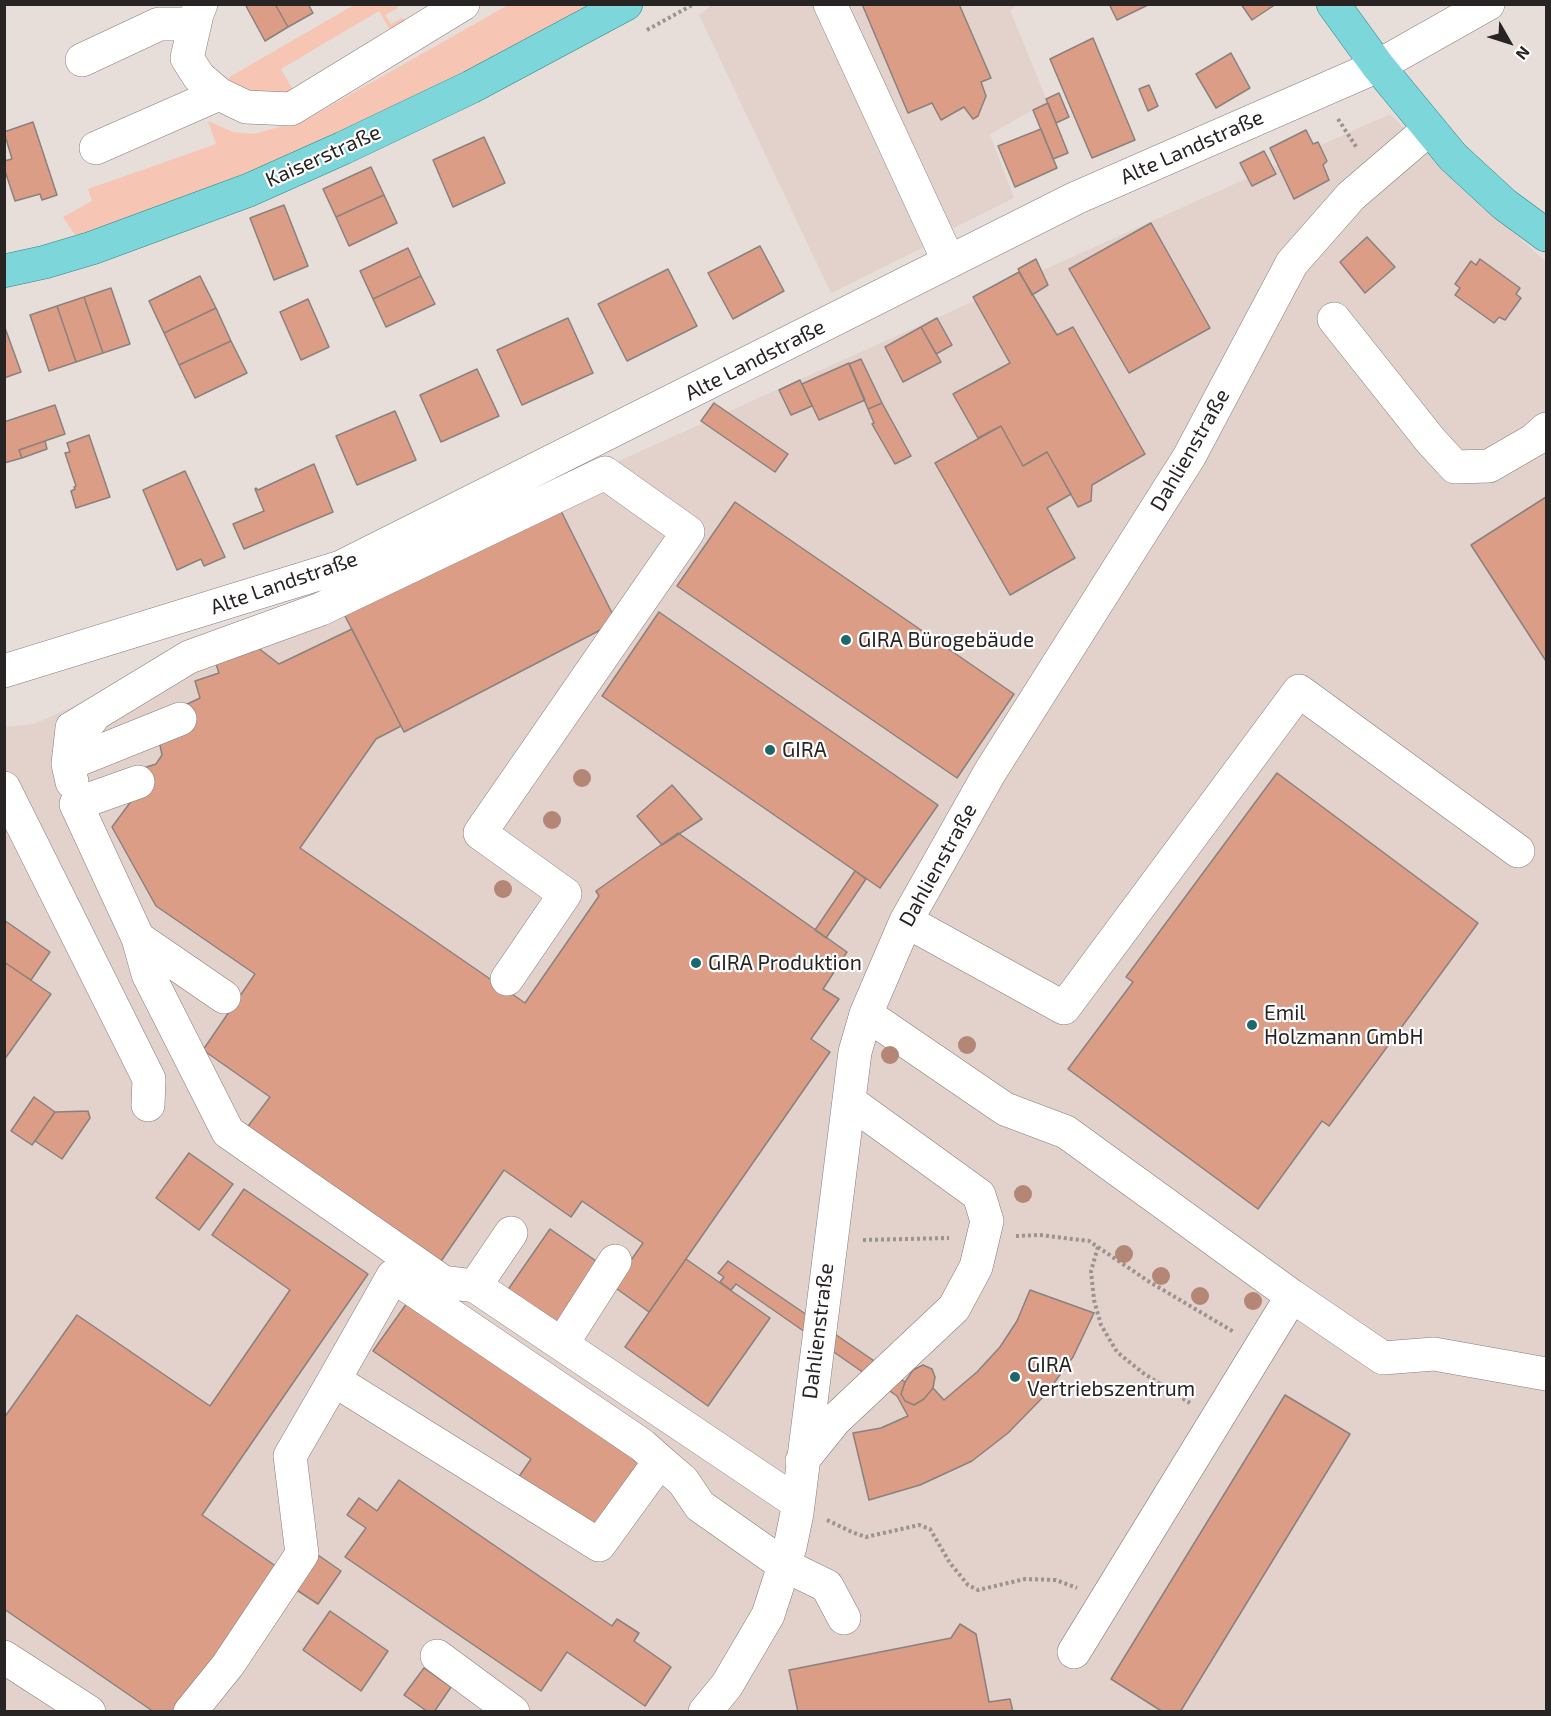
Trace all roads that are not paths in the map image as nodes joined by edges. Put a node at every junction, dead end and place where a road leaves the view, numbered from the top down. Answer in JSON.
{"nodes":[{"id":1,"x":463,"y":4,"type":"edge"},
{"id":2,"x":626,"y":4,"type":"edge"},
{"id":3,"x":830,"y":4,"type":"edge"},
{"id":4,"x":1333,"y":4,"type":"edge"},
{"id":5,"x":1488,"y":4,"type":"edge"},
{"id":6,"x":195,"y":12,"type":"edge"},
{"id":7,"x":82,"y":60,"type":"dead end"},
{"id":8,"x":1378,"y":66,"type":"junction"},
{"id":9,"x":219,"y":94,"type":"junction"},
{"id":10,"x":1429,"y":129,"type":"junction"},
{"id":11,"x":96,"y":148,"type":"dead end"},
{"id":12,"x":1546,"y":235,"type":"edge"},
{"id":13,"x":949,"y":262,"type":"junction"},
{"id":14,"x":4,"y":271,"type":"edge"},
{"id":15,"x":1334,"y":319,"type":"dead end"},
{"id":16,"x":1546,"y":429,"type":"edge"},
{"id":17,"x":216,"y":665,"type":"dead end"},
{"id":18,"x":4,"y":671,"type":"edge"},
{"id":19,"x":180,"y":719,"type":"dead end"},
{"id":20,"x":72,"y":728,"type":"junction"},
{"id":21,"x":162,"y":747,"type":"dead end"},
{"id":22,"x":138,"y":782,"type":"dead end"},
{"id":23,"x":72,"y":784,"type":"junction"},
{"id":24,"x":4,"y":788,"type":"edge"},
{"id":25,"x":1518,"y":851,"type":"dead end"},
{"id":26,"x":908,"y":916,"type":"junction"},
{"id":27,"x":138,"y":938,"type":"junction"},
{"id":28,"x":507,"y":979,"type":"dead end"},
{"id":29,"x":224,"y":997,"type":"dead end"},
{"id":30,"x":866,"y":1014,"type":"junction"},
{"id":31,"x":849,"y":1101,"type":"junction"},
{"id":32,"x":148,"y":1105,"type":"dead end"},
{"id":33,"x":511,"y":1233,"type":"dead end"},
{"id":34,"x":615,"y":1261,"type":"dead end"},
{"id":35,"x":475,"y":1286,"type":"junction"},
{"id":36,"x":1292,"y":1296,"type":"junction"},
{"id":37,"x":562,"y":1344,"type":"junction"},
{"id":38,"x":1546,"y":1374,"type":"edge"},
{"id":39,"x":334,"y":1380,"type":"junction"},
{"id":40,"x":660,"y":1461,"type":"junction"},
{"id":41,"x":802,"y":1461,"type":"junction"},
{"id":42,"x":810,"y":1510,"type":"junction"},
{"id":43,"x":784,"y":1565,"type":"junction"},
{"id":44,"x":844,"y":1618,"type":"dead end"},
{"id":45,"x":1074,"y":1652,"type":"dead end"},
{"id":46,"x":437,"y":1656,"type":"dead end"},
{"id":47,"x":4,"y":1657,"type":"edge"},
{"id":48,"x":89,"y":1712,"type":"edge"},
{"id":49,"x":190,"y":1712,"type":"edge"},
{"id":50,"x":513,"y":1712,"type":"edge"},
{"id":51,"x":705,"y":1712,"type":"edge"}],
"edges":[{"from":1,"to":9,"type":"street"},
{"from":2,"to":14,"type":"main road","name":"Kaiserstraße"},
{"from":3,"to":13,"type":"street"},
{"from":4,"to":8,"type":"main road"},
{"from":5,"to":8,"type":"street","name":"Alte Landstraße"},
{"from":6,"to":7,"type":"street"},
{"from":6,"to":9,"type":"street"},
{"from":8,"to":10,"type":"main road"},
{"from":8,"to":13,"type":"street","name":"Alte Landstraße"},
{"from":9,"to":11,"type":"street"},
{"from":10,"to":12,"type":"main road"},
{"from":10,"to":26,"type":"street","name":"Dahlienstraße"},
{"from":13,"to":18,"type":"street","name":"Alte Landstraße"},
{"from":15,"to":16,"type":"street"},
{"from":17,"to":20,"type":"street"},
{"from":19,"to":23,"type":"street"},
{"from":20,"to":23,"type":"street"},
{"from":20,"to":28,"type":"street"},
{"from":21,"to":23,"type":"street"},
{"from":22,"to":23,"type":"street"},
{"from":23,"to":27,"type":"street"},
{"from":24,"to":32,"type":"street"},
{"from":25,"to":26,"type":"street"},
{"from":26,"to":30,"type":"street","name":"Dahlienstraße"},
{"from":27,"to":29,"type":"street"},
{"from":27,"to":35,"type":"street"},
{"from":30,"to":31,"type":"street","name":"Dahlienstraße"},
{"from":30,"to":36,"type":"street"},
{"from":31,"to":41,"type":"street","name":"Dahlienstraße"},
{"from":31,"to":41,"type":"street"},
{"from":33,"to":35,"type":"street"},
{"from":34,"to":37,"type":"street"},
{"from":35,"to":37,"type":"street"},
{"from":36,"to":38,"type":"street"},
{"from":36,"to":45,"type":"street"},
{"from":37,"to":42,"type":"street"},
{"from":39,"to":40,"type":"street"},
{"from":39,"to":40,"type":"street"},
{"from":39,"to":49,"type":"street"},
{"from":40,"to":43,"type":"street"},
{"from":41,"to":42,"type":"street","name":"Dahlienstraße"},
{"from":42,"to":43,"type":"street","name":"Dahlienstraße"},
{"from":43,"to":44,"type":"street"},
{"from":43,"to":51,"type":"street","name":"Dahlienstraße"},
{"from":46,"to":50,"type":"street"},
{"from":47,"to":48,"type":"street"}]}
